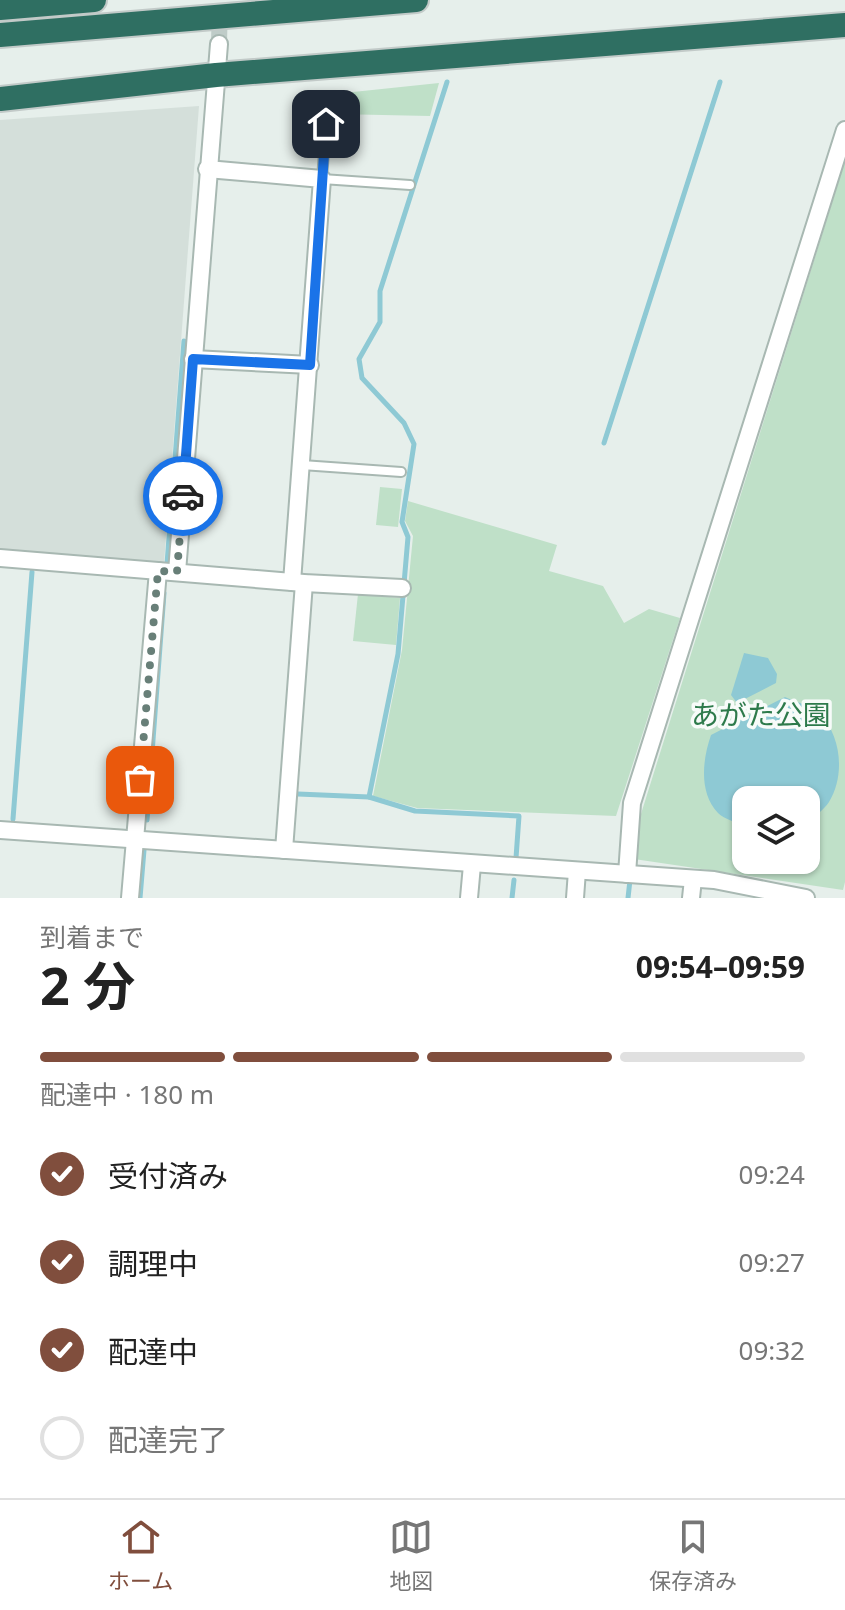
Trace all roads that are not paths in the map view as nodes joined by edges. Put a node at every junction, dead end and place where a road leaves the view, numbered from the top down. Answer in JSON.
{"nodes":[{"id":1,"x":94,"y":0,"type":"edge"},
{"id":2,"x":416,"y":0,"type":"edge"},
{"id":3,"x":0,"y":8,"type":"edge"},
{"id":4,"x":845,"y":25,"type":"edge"},
{"id":5,"x":0,"y":35,"type":"edge"},
{"id":6,"x":219,"y":44,"type":"tunnel mouth"},
{"id":7,"x":216,"y":75,"type":"junction"},
{"id":8,"x":0,"y":99,"type":"edge"},
{"id":9,"x":326,"y":124,"type":"dead end"},
{"id":10,"x":845,"y":130,"type":"edge"},
{"id":11,"x":207,"y":169,"type":"junction"},
{"id":12,"x":322,"y":179,"type":"junction"},
{"id":13,"x":410,"y":185,"type":"dead end"},
{"id":14,"x":193,"y":359,"type":"junction"},
{"id":15,"x":310,"y":365,"type":"junction"},
{"id":16,"x":302,"y":465,"type":"junction"},
{"id":17,"x":401,"y":472,"type":"dead end"},
{"id":18,"x":0,"y":558,"type":"edge"},
{"id":19,"x":158,"y":571,"type":"junction"},
{"id":20,"x":177,"y":572,"type":"junction"},
{"id":21,"x":298,"y":583,"type":"junction"},
{"id":22,"x":405,"y":587,"type":"dead end"},
{"id":23,"x":0,"y":830,"type":"edge"},
{"id":24,"x":135,"y":840,"type":"junction"},
{"id":25,"x":284,"y":850,"type":"junction"},
{"id":26,"x":472,"y":865,"type":"junction"},
{"id":27,"x":577,"y":871,"type":"junction"},
{"id":28,"x":627,"y":874,"type":"junction"},
{"id":29,"x":693,"y":879,"type":"junction"},
{"id":30,"x":130,"y":898,"type":"edge"},
{"id":31,"x":469,"y":898,"type":"edge"},
{"id":32,"x":575,"y":898,"type":"edge"},
{"id":33,"x":691,"y":898,"type":"edge"},
{"id":34,"x":806,"y":898,"type":"edge"}],
"edges":[{"from":1,"to":3,"type":"highway"},
{"from":2,"to":5,"type":"highway"},
{"from":4,"to":7,"type":"highway"},
{"from":6,"to":7,"type":"street"},
{"from":7,"to":8,"type":"highway"},
{"from":7,"to":11,"type":"street"},
{"from":9,"to":12,"type":"lane"},
{"from":10,"to":28,"type":"street"},
{"from":11,"to":12,"type":"street"},
{"from":11,"to":14,"type":"street"},
{"from":12,"to":13,"type":"lane"},
{"from":12,"to":15,"type":"street"},
{"from":14,"to":15,"type":"street"},
{"from":14,"to":20,"type":"street"},
{"from":15,"to":16,"type":"street"},
{"from":16,"to":17,"type":"lane"},
{"from":16,"to":21,"type":"street"},
{"from":18,"to":19,"type":"street"},
{"from":19,"to":20,"type":"street"},
{"from":19,"to":24,"type":"street"},
{"from":20,"to":21,"type":"street"},
{"from":21,"to":22,"type":"street"},
{"from":21,"to":25,"type":"street"},
{"from":23,"to":24,"type":"street"},
{"from":24,"to":25,"type":"street"},
{"from":24,"to":30,"type":"street"},
{"from":25,"to":26,"type":"street"},
{"from":26,"to":27,"type":"street"},
{"from":26,"to":31,"type":"street"},
{"from":27,"to":28,"type":"street"},
{"from":27,"to":32,"type":"street"},
{"from":28,"to":29,"type":"street"},
{"from":29,"to":33,"type":"street"},
{"from":29,"to":34,"type":"street"}]}
